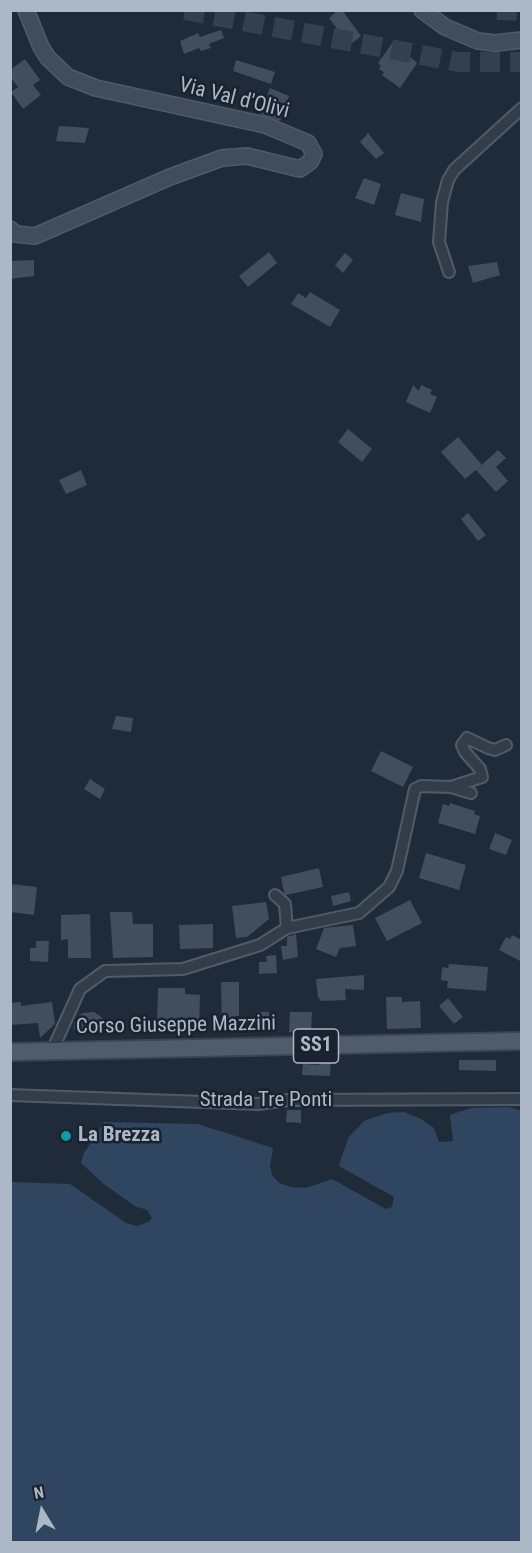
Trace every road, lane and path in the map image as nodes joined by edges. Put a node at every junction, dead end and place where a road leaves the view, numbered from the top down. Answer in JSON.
{"nodes":[{"id":1,"x":26,"y":10,"type":"edge"},
{"id":2,"x":422,"y":10,"type":"edge"},
{"id":3,"x":522,"y":39,"type":"edge"},
{"id":4,"x":522,"y":108,"type":"edge"},
{"id":5,"x":10,"y":229,"type":"edge"},
{"id":6,"x":448,"y":272,"type":"dead end"},
{"id":7,"x":506,"y":745,"type":"dead end"},
{"id":8,"x":451,"y":787,"type":"junction"},
{"id":9,"x":471,"y":793,"type":"dead end"},
{"id":10,"x":275,"y":895,"type":"dead end"},
{"id":11,"x":287,"y":928,"type":"junction"},
{"id":12,"x":522,"y":1041,"type":"edge"},
{"id":13,"x":52,"y":1051,"type":"junction"},
{"id":14,"x":10,"y":1052,"type":"edge"},
{"id":15,"x":10,"y":1095,"type":"edge"},
{"id":16,"x":522,"y":1099,"type":"edge"}],
"edges":[{"from":1,"to":5,"type":"street","name":"Via Val d'Olivi"},
{"from":2,"to":3,"type":"street"},
{"from":4,"to":6,"type":"street"},
{"from":7,"to":8,"type":"street","name":"Corso Giuseppe Mazzini"},
{"from":8,"to":9,"type":"street"},
{"from":8,"to":11,"type":"street","name":"Corso Giuseppe Mazzini"},
{"from":10,"to":11,"type":"street"},
{"from":11,"to":13,"type":"street","name":"Corso Giuseppe Mazzini"},
{"from":12,"to":13,"type":"main road","name":"Corso Giuseppe Mazzini","number":"SS1"},
{"from":13,"to":14,"type":"main road","name":"Corso Giuseppe Mazzini","number":"SS1"},
{"from":15,"to":16,"type":"street","name":"Strada Tre Ponti"}]}
